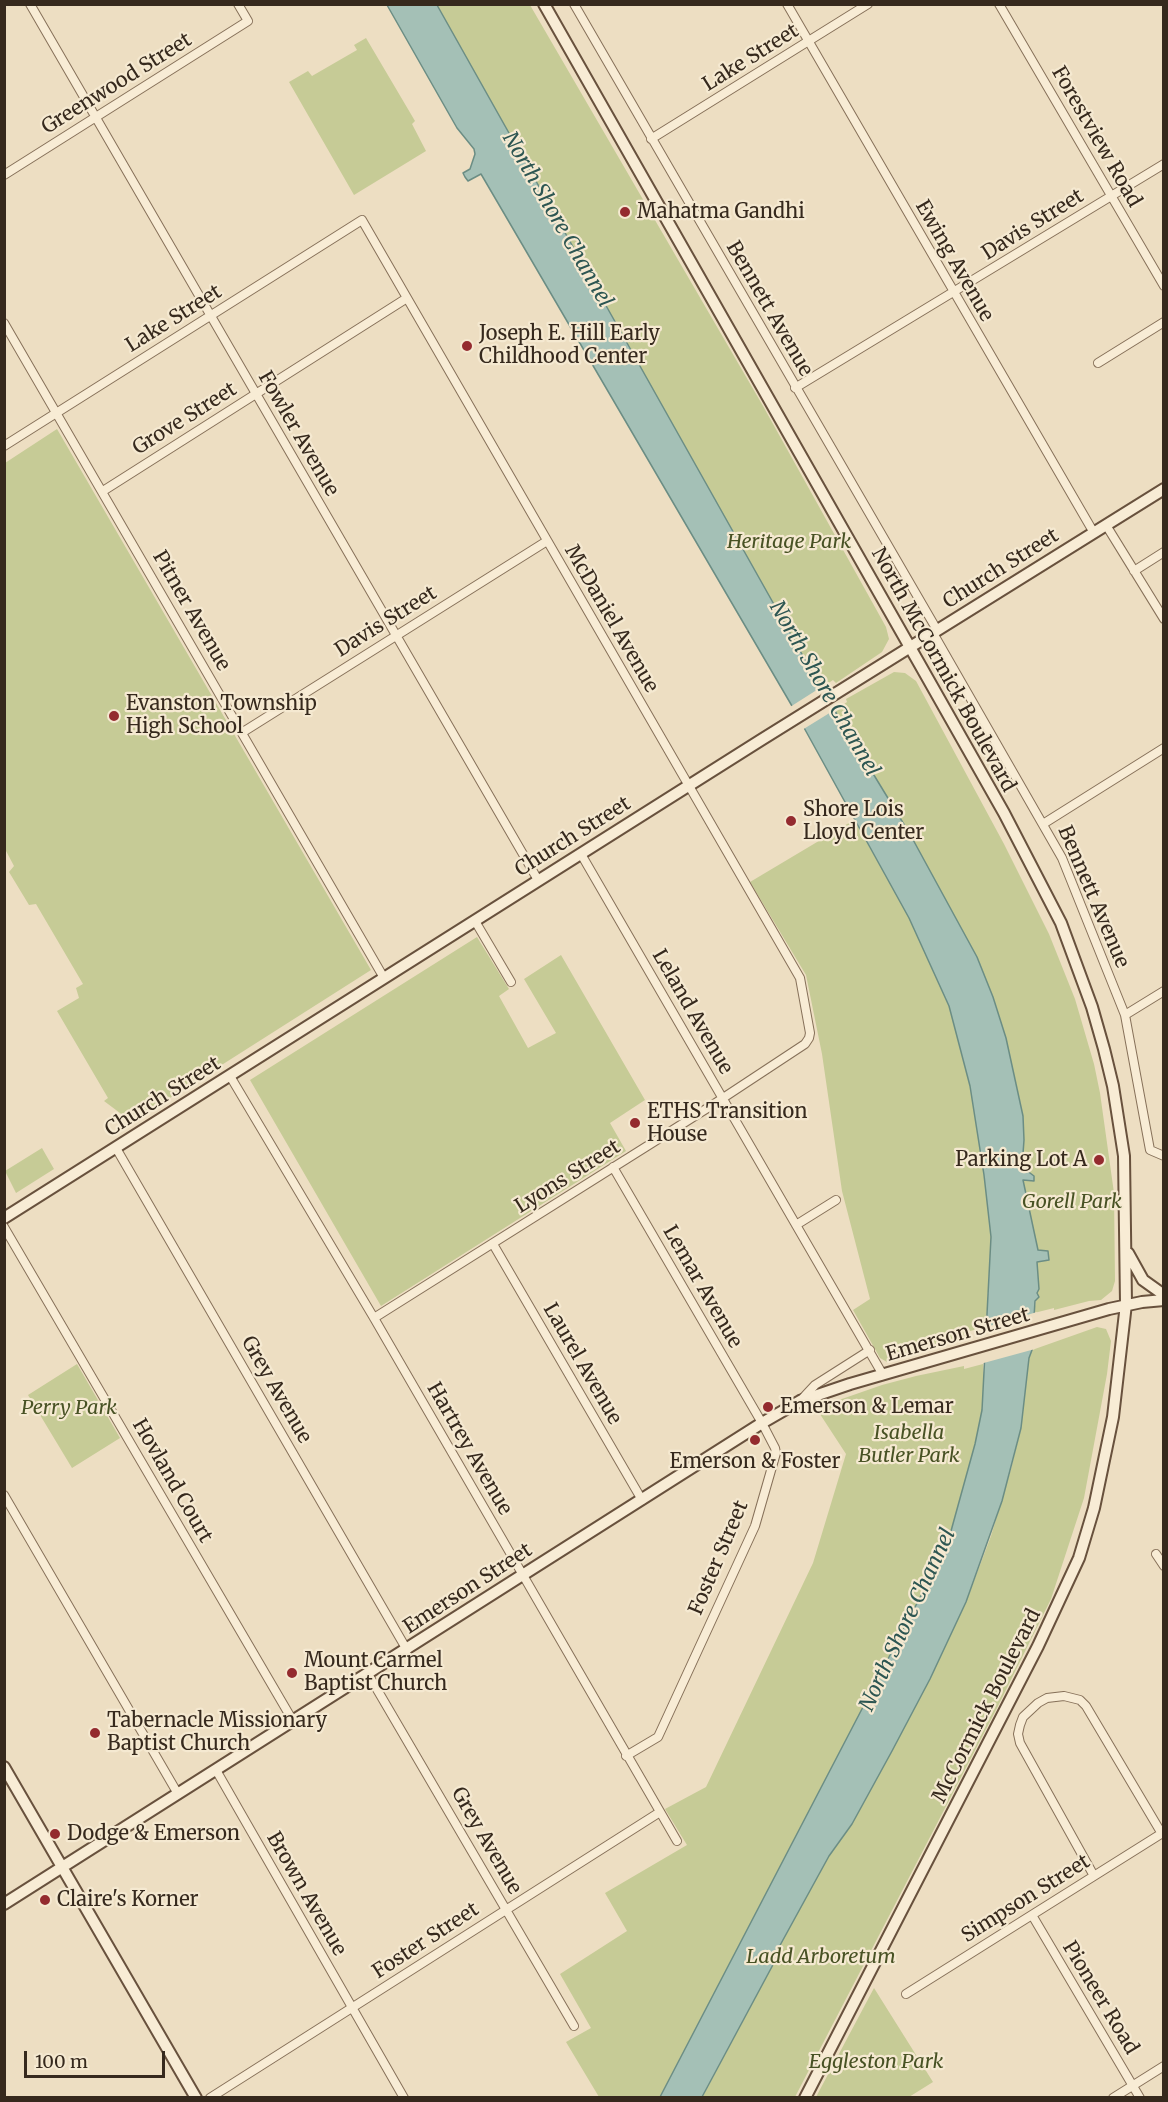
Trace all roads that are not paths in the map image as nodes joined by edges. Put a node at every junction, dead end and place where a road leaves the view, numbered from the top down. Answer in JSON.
{"nodes":[{"id":1,"x":30,"y":4,"type":"edge"},
{"id":2,"x":238,"y":4,"type":"edge"},
{"id":3,"x":544,"y":4,"type":"edge"},
{"id":4,"x":574,"y":4,"type":"edge"},
{"id":5,"x":787,"y":4,"type":"edge"},
{"id":6,"x":868,"y":4,"type":"edge"},
{"id":7,"x":999,"y":4,"type":"edge"},
{"id":8,"x":809,"y":41,"type":"junction"},
{"id":9,"x":95,"y":117,"type":"junction"},
{"id":10,"x":651,"y":139,"type":"junction"},
{"id":11,"x":1164,"y":164,"type":"edge"},
{"id":12,"x":4,"y":175,"type":"edge"},
{"id":13,"x":1111,"y":196,"type":"junction"},
{"id":14,"x":362,"y":220,"type":"joint"},
{"id":15,"x":1164,"y":286,"type":"edge"},
{"id":16,"x":953,"y":293,"type":"junction"},
{"id":17,"x":407,"y":298,"type":"junction"},
{"id":18,"x":210,"y":316,"type":"junction"},
{"id":19,"x":1164,"y":322,"type":"edge"},
{"id":20,"x":4,"y":323,"type":"edge"},
{"id":21,"x":1098,"y":363,"type":"dead end"},
{"id":22,"x":795,"y":388,"type":"junction"},
{"id":23,"x":256,"y":394,"type":"junction"},
{"id":24,"x":57,"y":413,"type":"junction"},
{"id":25,"x":4,"y":446,"type":"edge"},
{"id":26,"x":1164,"y":489,"type":"edge"},
{"id":27,"x":103,"y":491,"type":"junction"},
{"id":28,"x":1106,"y":525,"type":"junction"},
{"id":29,"x":1094,"y":533,"type":"junction"},
{"id":30,"x":547,"y":541,"type":"junction"},
{"id":31,"x":1164,"y":552,"type":"edge"},
{"id":32,"x":1134,"y":571,"type":"junction"},
{"id":33,"x":1164,"y":619,"type":"edge"},
{"id":34,"x":935,"y":631,"type":"junction"},
{"id":35,"x":395,"y":636,"type":"junction"},
{"id":36,"x":910,"y":647,"type":"junction"},
{"id":37,"x":243,"y":732,"type":"junction"},
{"id":38,"x":1164,"y":748,"type":"edge"},
{"id":39,"x":688,"y":786,"type":"junction"},
{"id":40,"x":1043,"y":824,"type":"junction"},
{"id":41,"x":581,"y":854,"type":"junction"},
{"id":42,"x":538,"y":880,"type":"junction"},
{"id":43,"x":475,"y":921,"type":"junction"},
{"id":44,"x":384,"y":978,"type":"junction"},
{"id":45,"x":511,"y":982,"type":"dead end"},
{"id":46,"x":1164,"y":991,"type":"edge"},
{"id":47,"x":1125,"y":1015,"type":"junction"},
{"id":48,"x":808,"y":1041,"type":"joint"},
{"id":49,"x":230,"y":1076,"type":"junction"},
{"id":50,"x":723,"y":1098,"type":"junction"},
{"id":51,"x":116,"y":1148,"type":"junction"},
{"id":52,"x":1163,"y":1156,"type":"edge"},
{"id":53,"x":613,"y":1167,"type":"junction"},
{"id":54,"x":836,"y":1200,"type":"dead end"},
{"id":55,"x":4,"y":1218,"type":"edge"},
{"id":56,"x":796,"y":1225,"type":"junction"},
{"id":57,"x":4,"y":1227,"type":"edge"},
{"id":58,"x":493,"y":1244,"type":"junction"},
{"id":59,"x":1126,"y":1247,"type":"junction"},
{"id":60,"x":1164,"y":1295,"type":"edge"},
{"id":61,"x":1164,"y":1300,"type":"edge"},
{"id":62,"x":1126,"y":1304,"type":"junction"},
{"id":63,"x":374,"y":1318,"type":"junction"},
{"id":64,"x":870,"y":1350,"type":"junction"},
{"id":65,"x":883,"y":1375,"type":"junction"},
{"id":66,"x":800,"y":1401,"type":"junction"},
{"id":67,"x":762,"y":1423,"type":"junction"},
{"id":68,"x":4,"y":1495,"type":"edge"},
{"id":69,"x":642,"y":1500,"type":"junction"},
{"id":70,"x":1156,"y":1554,"type":"dead end"},
{"id":71,"x":1164,"y":1566,"type":"edge"},
{"id":72,"x":523,"y":1576,"type":"junction"},
{"id":73,"x":407,"y":1650,"type":"junction"},
{"id":74,"x":368,"y":1674,"type":"junction"},
{"id":75,"x":293,"y":1720,"type":"junction"},
{"id":76,"x":626,"y":1756,"type":"junction"},
{"id":77,"x":4,"y":1767,"type":"edge"},
{"id":78,"x":216,"y":1770,"type":"junction"},
{"id":79,"x":178,"y":1794,"type":"junction"},
{"id":80,"x":660,"y":1812,"type":"junction"},
{"id":81,"x":1163,"y":1833,"type":"edge"},
{"id":82,"x":677,"y":1841,"type":"dead end"},
{"id":83,"x":63,"y":1867,"type":"junction"},
{"id":84,"x":1094,"y":1876,"type":"junction"},
{"id":85,"x":4,"y":1904,"type":"edge"},
{"id":86,"x":506,"y":1909,"type":"junction"},
{"id":87,"x":1032,"y":1915,"type":"junction"},
{"id":88,"x":906,"y":1994,"type":"dead end"},
{"id":89,"x":352,"y":2007,"type":"junction"},
{"id":90,"x":574,"y":2026,"type":"dead end"},
{"id":91,"x":1164,"y":2066,"type":"edge"},
{"id":92,"x":1132,"y":2085,"type":"junction"},
{"id":93,"x":196,"y":2097,"type":"edge"},
{"id":94,"x":210,"y":2097,"type":"edge"},
{"id":95,"x":404,"y":2097,"type":"edge"},
{"id":96,"x":805,"y":2097,"type":"edge"},
{"id":97,"x":1113,"y":2097,"type":"edge"},
{"id":98,"x":1140,"y":2097,"type":"edge"}],
"edges":[{"from":1,"to":9,"type":"street","name":"Fowler Avenue"},
{"from":2,"to":9,"type":"street","name":"Greenwood Street"},
{"from":3,"to":36,"type":"main road","name":"North McCormick Boulevard"},
{"from":4,"to":10,"type":"street","name":"Bennett Avenue"},
{"from":5,"to":8,"type":"street","name":"Ewing Avenue"},
{"from":6,"to":8,"type":"street","name":"Lake Street"},
{"from":7,"to":13,"type":"street","name":"Forestview Road"},
{"from":8,"to":10,"type":"street","name":"Lake Street"},
{"from":8,"to":16,"type":"street","name":"Ewing Avenue"},
{"from":9,"to":12,"type":"street","name":"Greenwood Street"},
{"from":9,"to":18,"type":"street","name":"Fowler Avenue"},
{"from":10,"to":22,"type":"street","name":"Bennett Avenue"},
{"from":11,"to":13,"type":"street","name":"Davis Street"},
{"from":13,"to":15,"type":"street","name":"Forestview Road"},
{"from":13,"to":16,"type":"street","name":"Davis Street"},
{"from":14,"to":17,"type":"street","name":"McDaniel Avenue"},
{"from":14,"to":18,"type":"street","name":"Lake Street"},
{"from":16,"to":22,"type":"street","name":"Davis Street"},
{"from":16,"to":29,"type":"street","name":"Ewing Avenue"},
{"from":17,"to":23,"type":"street","name":"Grove Street"},
{"from":17,"to":30,"type":"street","name":"McDaniel Avenue"},
{"from":18,"to":23,"type":"street","name":"Fowler Avenue"},
{"from":18,"to":24,"type":"street","name":"Lake Street"},
{"from":19,"to":21,"type":"street"},
{"from":20,"to":24,"type":"street","name":"Pitner Avenue"},
{"from":22,"to":34,"type":"street","name":"Bennett Avenue"},
{"from":23,"to":27,"type":"street","name":"Grove Street"},
{"from":23,"to":35,"type":"street","name":"Fowler Avenue"},
{"from":24,"to":25,"type":"street","name":"Lake Street"},
{"from":24,"to":27,"type":"street","name":"Pitner Avenue"},
{"from":26,"to":28,"type":"main road","name":"Church Street"},
{"from":27,"to":37,"type":"street","name":"Pitner Avenue"},
{"from":28,"to":29,"type":"main road","name":"Church Street"},
{"from":28,"to":32,"type":"street"},
{"from":29,"to":34,"type":"main road","name":"Church Street"},
{"from":30,"to":35,"type":"street","name":"Davis Street"},
{"from":30,"to":39,"type":"street","name":"McDaniel Avenue"},
{"from":31,"to":32,"type":"street"},
{"from":32,"to":33,"type":"street"},
{"from":34,"to":36,"type":"main road","name":"Church Street"},
{"from":34,"to":40,"type":"street","name":"Bennett Avenue"},
{"from":35,"to":37,"type":"street","name":"Davis Street"},
{"from":35,"to":42,"type":"street","name":"Fowler Avenue"},
{"from":36,"to":39,"type":"main road","name":"Church Street"},
{"from":36,"to":59,"type":"main road","name":"North McCormick Boulevard"},
{"from":37,"to":44,"type":"street","name":"Pitner Avenue"},
{"from":38,"to":40,"type":"street"},
{"from":39,"to":41,"type":"main road","name":"Church Street"},
{"from":39,"to":48,"type":"street","name":"McDaniel Avenue"},
{"from":40,"to":47,"type":"street","name":"Bennett Avenue"},
{"from":41,"to":42,"type":"main road","name":"Church Street"},
{"from":41,"to":50,"type":"street","name":"Leland Avenue"},
{"from":42,"to":43,"type":"main road","name":"Church Street"},
{"from":43,"to":44,"type":"main road","name":"Church Street"},
{"from":43,"to":45,"type":"street"},
{"from":44,"to":49,"type":"main road","name":"Church Street"},
{"from":46,"to":47,"type":"street"},
{"from":47,"to":52,"type":"street","name":"Bennett Avenue"},
{"from":48,"to":50,"type":"street","name":"Lyons Street"},
{"from":49,"to":51,"type":"main road","name":"Church Street"},
{"from":49,"to":63,"type":"street","name":"Hartrey Avenue"},
{"from":50,"to":53,"type":"street","name":"Lyons Street"},
{"from":50,"to":56,"type":"street","name":"Leland Avenue"},
{"from":51,"to":55,"type":"main road","name":"Church Street"},
{"from":51,"to":73,"type":"street","name":"Grey Avenue"},
{"from":53,"to":58,"type":"street","name":"Lyons Street"},
{"from":53,"to":67,"type":"street","name":"Lemar Avenue"},
{"from":54,"to":56,"type":"street"},
{"from":56,"to":64,"type":"street","name":"Leland Avenue"},
{"from":57,"to":75,"type":"street","name":"Hovland Court"},
{"from":58,"to":63,"type":"street","name":"Lyons Street"},
{"from":58,"to":69,"type":"street","name":"Laurel Avenue"},
{"from":59,"to":60,"type":"main road"},
{"from":59,"to":62,"type":"main road","name":"North McCormick Boulevard"},
{"from":61,"to":62,"type":"main road","name":"Emerson Street"},
{"from":62,"to":65,"type":"main road","name":"Emerson Street"},
{"from":62,"to":96,"type":"main road","name":"McCormick Boulevard"},
{"from":63,"to":72,"type":"street","name":"Hartrey Avenue"},
{"from":64,"to":65,"type":"street","name":"Leland Avenue"},
{"from":64,"to":66,"type":"street","name":"Emerson Street"},
{"from":65,"to":66,"type":"main road","name":"Emerson Street"},
{"from":66,"to":67,"type":"main road","name":"Emerson Street"},
{"from":67,"to":69,"type":"main road","name":"Emerson Street"},
{"from":67,"to":76,"type":"street","name":"Foster Street"},
{"from":68,"to":79,"type":"street"},
{"from":69,"to":72,"type":"main road","name":"Emerson Street"},
{"from":70,"to":71,"type":"street"},
{"from":72,"to":73,"type":"main road","name":"Emerson Street"},
{"from":72,"to":76,"type":"street","name":"Hartrey Avenue"},
{"from":73,"to":74,"type":"main road","name":"Emerson Street"},
{"from":74,"to":75,"type":"main road","name":"Emerson Street"},
{"from":74,"to":86,"type":"street","name":"Grey Avenue"},
{"from":75,"to":78,"type":"main road","name":"Emerson Street"},
{"from":76,"to":80,"type":"street","name":"Hartrey Avenue"},
{"from":77,"to":83,"type":"main road"},
{"from":78,"to":79,"type":"main road","name":"Emerson Street"},
{"from":78,"to":89,"type":"street","name":"Brown Avenue"},
{"from":79,"to":83,"type":"main road","name":"Emerson Street"},
{"from":80,"to":82,"type":"street","name":"Hartrey Avenue"},
{"from":80,"to":86,"type":"street","name":"Foster Street"},
{"from":81,"to":84,"type":"street","name":"Simpson Street"},
{"from":81,"to":84,"type":"street"},
{"from":83,"to":85,"type":"main road","name":"Emerson Street"},
{"from":83,"to":93,"type":"main road"},
{"from":84,"to":87,"type":"street","name":"Simpson Street"},
{"from":86,"to":89,"type":"street","name":"Foster Street"},
{"from":86,"to":90,"type":"street","name":"Grey Avenue"},
{"from":87,"to":88,"type":"street","name":"Simpson Street"},
{"from":87,"to":92,"type":"street","name":"Pioneer Road"},
{"from":89,"to":94,"type":"street","name":"Foster Street"},
{"from":89,"to":95,"type":"street","name":"Brown Avenue"},
{"from":91,"to":92,"type":"street"},
{"from":92,"to":97,"type":"street"},
{"from":92,"to":98,"type":"street","name":"Pioneer Road"}]}
